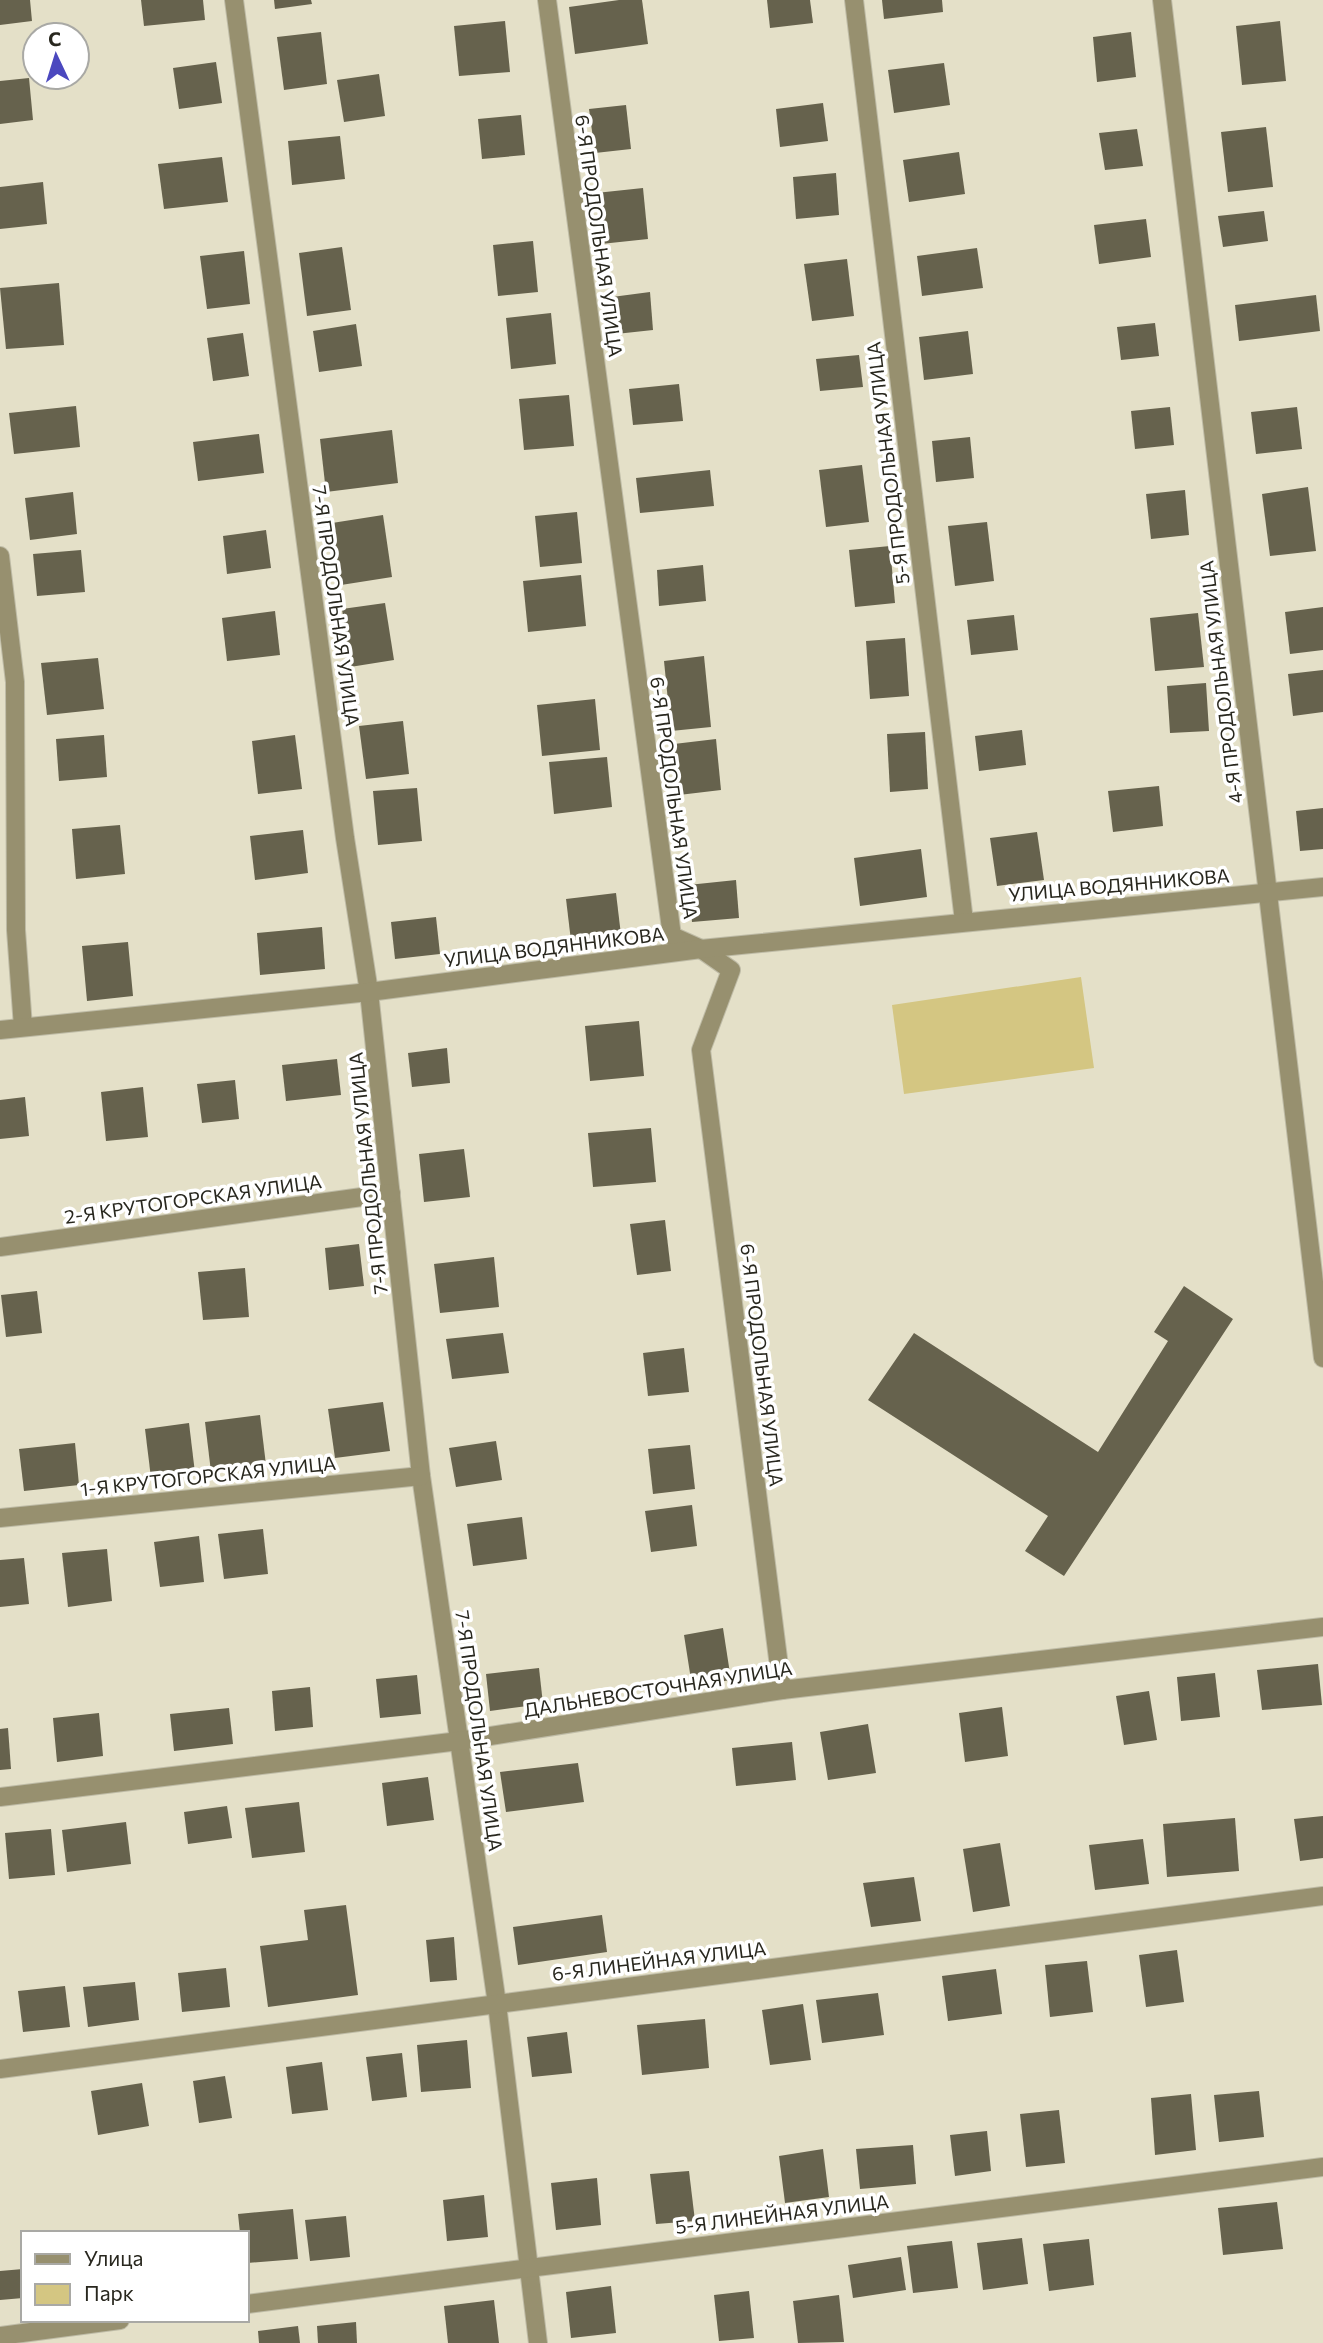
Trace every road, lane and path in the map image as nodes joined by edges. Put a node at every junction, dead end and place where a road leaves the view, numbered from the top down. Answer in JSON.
{"nodes":[{"id":1,"x":234,"y":0,"type":"edge"},
{"id":2,"x":547,"y":0,"type":"edge"},
{"id":3,"x":854,"y":0,"type":"edge"},
{"id":4,"x":1162,"y":0,"type":"edge"},
{"id":5,"x":0,"y":556,"type":"edge"},
{"id":6,"x":1323,"y":887,"type":"edge"},
{"id":7,"x":1267,"y":893,"type":"junction"},
{"id":8,"x":964,"y":921,"type":"junction"},
{"id":9,"x":701,"y":949,"type":"junction"},
{"id":10,"x":369,"y":992,"type":"junction"},
{"id":11,"x":23,"y":1027,"type":"junction"},
{"id":12,"x":0,"y":1030,"type":"edge"},
{"id":13,"x":391,"y":1193,"type":"junction"},
{"id":14,"x":0,"y":1247,"type":"edge"},
{"id":15,"x":1323,"y":1358,"type":"edge"},
{"id":16,"x":421,"y":1476,"type":"junction"},
{"id":17,"x":0,"y":1518,"type":"edge"},
{"id":18,"x":1323,"y":1627,"type":"edge"},
{"id":19,"x":782,"y":1690,"type":"junction"},
{"id":20,"x":459,"y":1741,"type":"junction"},
{"id":21,"x":0,"y":1797,"type":"edge"},
{"id":22,"x":1323,"y":1896,"type":"edge"},
{"id":23,"x":497,"y":2004,"type":"junction"},
{"id":24,"x":0,"y":2069,"type":"edge"},
{"id":25,"x":1323,"y":2167,"type":"edge"},
{"id":26,"x":528,"y":2267,"type":"junction"},
{"id":27,"x":248,"y":2304,"type":"edge"},
{"id":28,"x":105,"y":2322,"type":"edge"},
{"id":29,"x":0,"y":2336,"type":"edge"},
{"id":30,"x":538,"y":2343,"type":"edge"}],
"edges":[{"from":1,"to":10,"type":"street","name":"7-Я ПРОДОЛЬНАЯ УЛИЦА"},
{"from":2,"to":9,"type":"street","name":"6-Я ПРОДОЛЬНАЯ УЛИЦА"},
{"from":3,"to":8,"type":"street","name":"5-Я ПРОДОЛЬНАЯ УЛИЦА"},
{"from":4,"to":7,"type":"street","name":"4-Я ПРОДОЛЬНАЯ УЛИЦА"},
{"from":5,"to":11,"type":"street"},
{"from":6,"to":7,"type":"street","name":"УЛИЦА ВОДЯННИКОВА"},
{"from":7,"to":8,"type":"street","name":"УЛИЦА ВОДЯННИКОВА"},
{"from":7,"to":15,"type":"street","name":"4-Я ПРОДОЛЬНАЯ УЛИЦА"},
{"from":8,"to":9,"type":"street","name":"УЛИЦА ВОДЯННИКОВА"},
{"from":9,"to":10,"type":"street","name":"УЛИЦА ВОДЯННИКОВА"},
{"from":9,"to":19,"type":"street","name":"6-Я ПРОДОЛЬНАЯ УЛИЦА"},
{"from":10,"to":11,"type":"street","name":"УЛИЦА ВОДЯННИКОВА"},
{"from":10,"to":13,"type":"street","name":"7-Я ПРОДОЛЬНАЯ УЛИЦА"},
{"from":11,"to":12,"type":"street","name":"УЛИЦА ВОДЯННИКОВА"},
{"from":13,"to":14,"type":"street","name":"2-Я КРУТОГОРСКАЯ УЛИЦА"},
{"from":13,"to":16,"type":"street","name":"7-Я ПРОДОЛЬНАЯ УЛИЦА"},
{"from":16,"to":17,"type":"street","name":"1-Я КРУТОГОРСКАЯ УЛИЦА"},
{"from":16,"to":20,"type":"street","name":"7-Я ПРОДОЛЬНАЯ УЛИЦА"},
{"from":18,"to":19,"type":"street","name":"ДАЛЬНЕВОСТОЧНАЯ УЛИЦА"},
{"from":19,"to":20,"type":"street","name":"ДАЛЬНЕВОСТОЧНАЯ УЛИЦА"},
{"from":20,"to":21,"type":"street","name":"ДАЛЬНЕВОСТОЧНАЯ УЛИЦА"},
{"from":20,"to":23,"type":"street","name":"7-Я ПРОДОЛЬНАЯ УЛИЦА"},
{"from":22,"to":23,"type":"street","name":"6-Я ЛИНЕЙНАЯ УЛИЦА"},
{"from":23,"to":24,"type":"street","name":"6-Я ЛИНЕЙНАЯ УЛИЦА"},
{"from":23,"to":26,"type":"street","name":"7-Я ПРОДОЛЬНАЯ УЛИЦА"},
{"from":25,"to":26,"type":"street","name":"5-Я ЛИНЕЙНАЯ УЛИЦА"},
{"from":26,"to":27,"type":"street","name":"5-Я ЛИНЕЙНАЯ УЛИЦА"},
{"from":26,"to":30,"type":"street","name":"7-Я ПРОДОЛЬНАЯ УЛИЦА"},
{"from":28,"to":29,"type":"street"}]}
